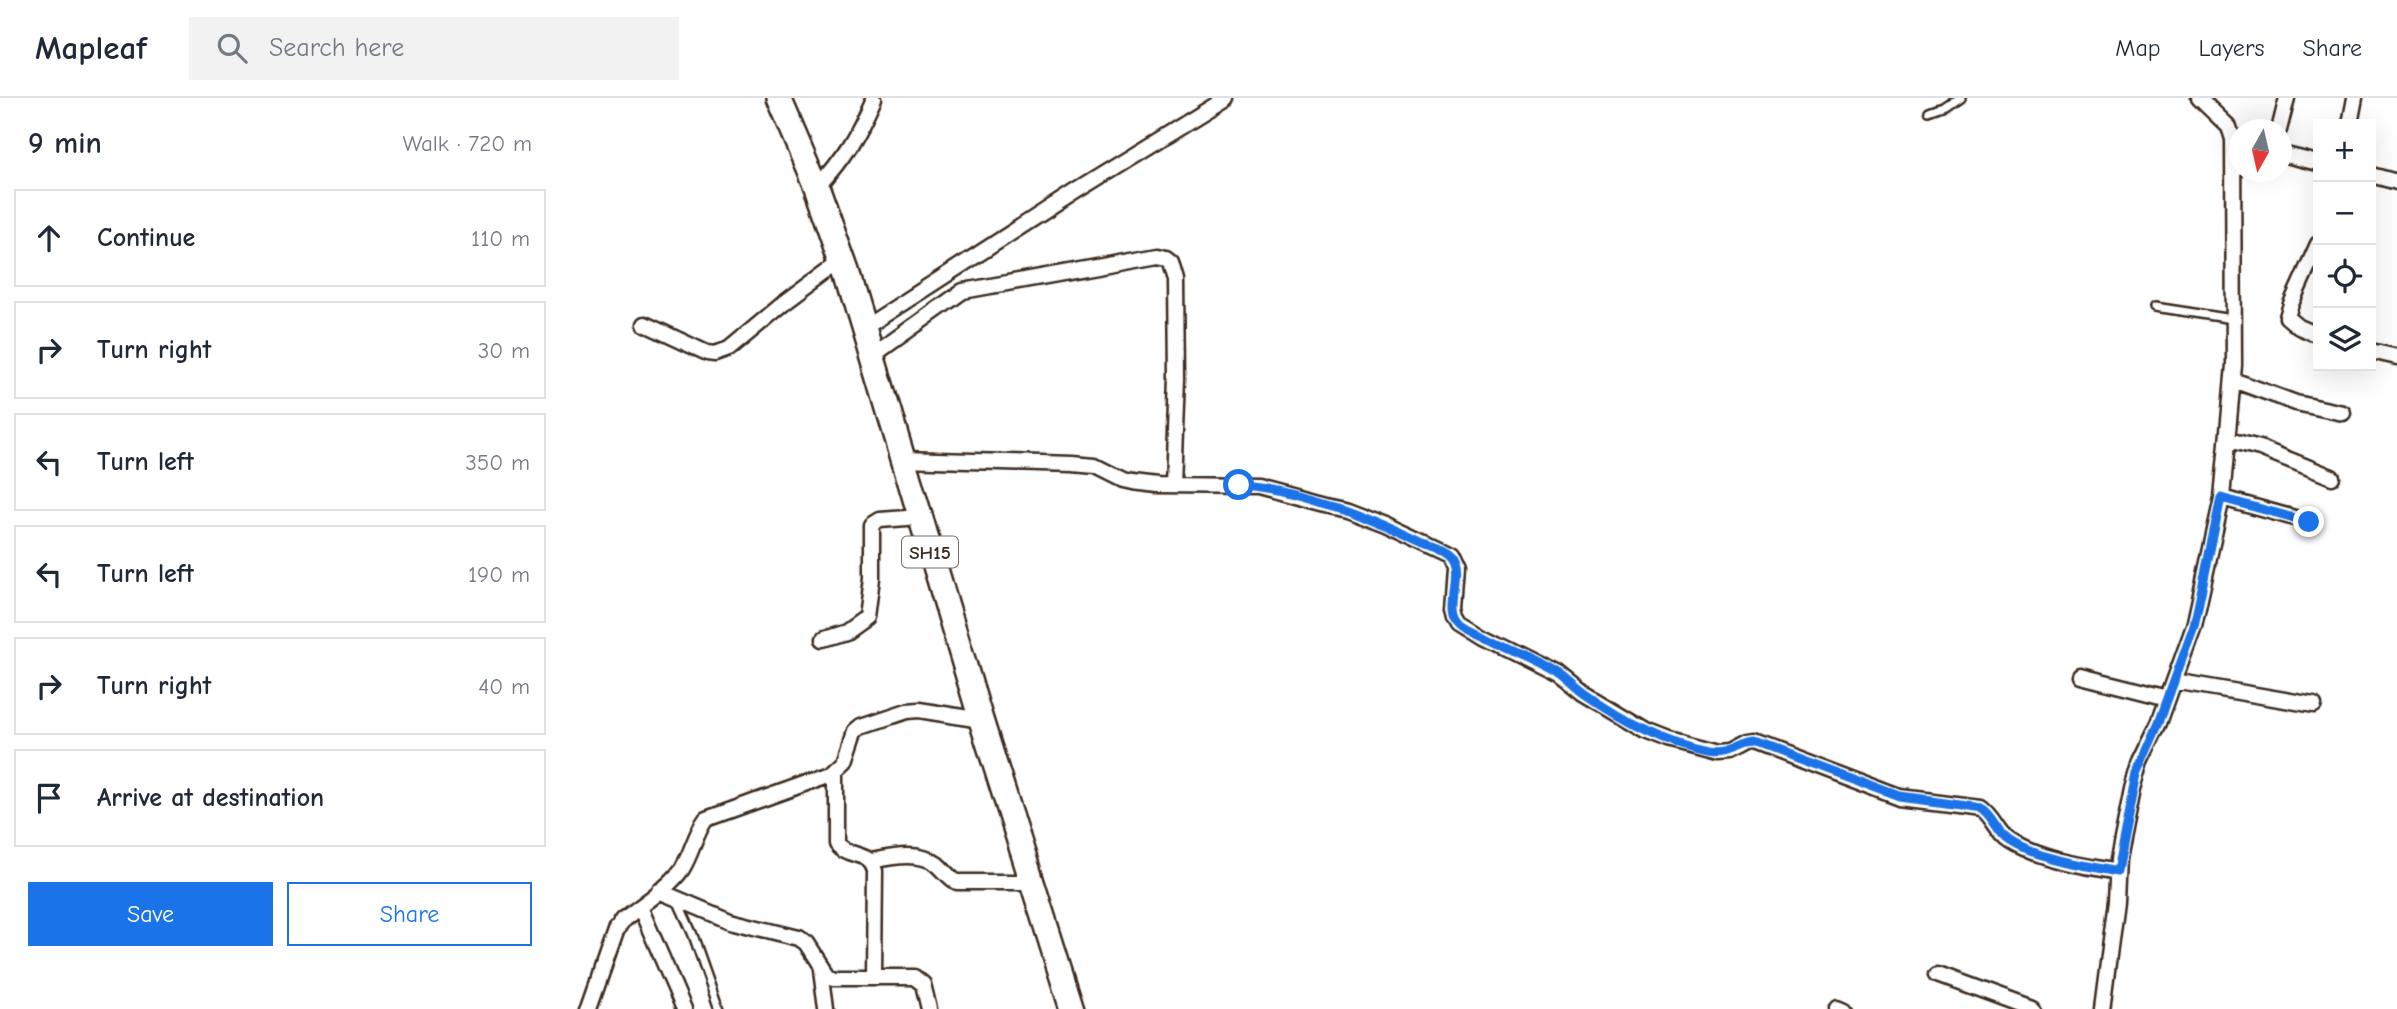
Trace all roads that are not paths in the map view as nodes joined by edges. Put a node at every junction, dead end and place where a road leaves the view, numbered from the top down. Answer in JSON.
{"nodes":[{"id":1,"x":779,"y":98,"type":"edge"},
{"id":2,"x":874,"y":98,"type":"edge"},
{"id":3,"x":1227,"y":98,"type":"edge"},
{"id":4,"x":1961,"y":98,"type":"edge"},
{"id":5,"x":2199,"y":98,"type":"edge"},
{"id":6,"x":2287,"y":98,"type":"edge"},
{"id":7,"x":2355,"y":98,"type":"edge"},
{"id":8,"x":1931,"y":114,"type":"dead end"},
{"id":9,"x":2282,"y":119,"type":"edge"},
{"id":10,"x":2351,"y":119,"type":"edge"},
{"id":11,"x":2229,"y":127,"type":"edge"},
{"id":12,"x":2292,"y":157,"type":"edge"},
{"id":13,"x":2313,"y":162,"type":"edge"},
{"id":14,"x":2376,"y":177,"type":"edge"},
{"id":15,"x":2235,"y":182,"type":"edge"},
{"id":16,"x":2397,"y":182,"type":"edge"},
{"id":17,"x":817,"y":187,"type":"junction"},
{"id":18,"x":2318,"y":245,"type":"edge"},
{"id":19,"x":843,"y":259,"type":"junction"},
{"id":20,"x":2155,"y":307,"type":"dead end"},
{"id":21,"x":2233,"y":320,"type":"junction"},
{"id":22,"x":645,"y":324,"type":"dead end"},
{"id":23,"x":864,"y":328,"type":"junction"},
{"id":24,"x":2313,"y":333,"type":"edge"},
{"id":25,"x":2376,"y":352,"type":"edge"},
{"id":26,"x":872,"y":356,"type":"junction"},
{"id":27,"x":2397,"y":357,"type":"edge"},
{"id":28,"x":2233,"y":380,"type":"junction"},
{"id":29,"x":2343,"y":413,"type":"dead end"},
{"id":30,"x":2228,"y":440,"type":"junction"},
{"id":31,"x":902,"y":459,"type":"junction"},
{"id":32,"x":2332,"y":477,"type":"dead end"},
{"id":33,"x":1173,"y":485,"type":"junction"},
{"id":34,"x":2221,"y":498,"type":"junction"},
{"id":35,"x":920,"y":517,"type":"junction"},
{"id":36,"x":2309,"y":522,"type":"dead end"},
{"id":37,"x":824,"y":639,"type":"dead end"},
{"id":38,"x":2081,"y":676,"type":"dead end"},
{"id":39,"x":2174,"y":681,"type":"junction"},
{"id":40,"x":2168,"y":698,"type":"junction"},
{"id":41,"x":2314,"y":705,"type":"dead end"},
{"id":42,"x":981,"y":720,"type":"junction"},
{"id":43,"x":836,"y":771,"type":"junction"},
{"id":44,"x":871,"y":861,"type":"junction"},
{"id":45,"x":2117,"y":872,"type":"junction"},
{"id":46,"x":1032,"y":882,"type":"junction"},
{"id":47,"x":659,"y":891,"type":"junction"},
{"id":48,"x":677,"y":898,"type":"junction"},
{"id":49,"x":640,"y":906,"type":"junction"},
{"id":50,"x":821,"y":969,"type":"junction"},
{"id":51,"x":1938,"y":974,"type":"dead end"},
{"id":52,"x":874,"y":976,"type":"junction"},
{"id":53,"x":589,"y":1009,"type":"edge"},
{"id":54,"x":684,"y":1009,"type":"edge"},
{"id":55,"x":719,"y":1009,"type":"edge"},
{"id":56,"x":826,"y":1009,"type":"edge"},
{"id":57,"x":929,"y":1009,"type":"edge"},
{"id":58,"x":1072,"y":1009,"type":"edge"},
{"id":59,"x":2034,"y":1009,"type":"edge"},
{"id":60,"x":2102,"y":1009,"type":"edge"}],
"edges":[{"from":1,"to":17,"type":"main road","number":"SH15"},
{"from":2,"to":17,"type":"street"},
{"from":3,"to":23,"type":"street"},
{"from":4,"to":8,"type":"lane"},
{"from":5,"to":11,"type":"street"},
{"from":6,"to":9,"type":"street"},
{"from":7,"to":10,"type":"street"},
{"from":12,"to":13,"type":"street"},
{"from":14,"to":16,"type":"street"},
{"from":15,"to":21,"type":"street"},
{"from":17,"to":19,"type":"main road","number":"SH15"},
{"from":18,"to":24,"type":"street"},
{"from":19,"to":22,"type":"street"},
{"from":19,"to":23,"type":"main road","number":"SH15"},
{"from":20,"to":21,"type":"lane"},
{"from":21,"to":28,"type":"street"},
{"from":23,"to":26,"type":"main road","number":"SH15"},
{"from":25,"to":27,"type":"street"},
{"from":26,"to":31,"type":"main road","number":"SH15"},
{"from":26,"to":33,"type":"street"},
{"from":28,"to":29,"type":"street"},
{"from":28,"to":30,"type":"street"},
{"from":30,"to":32,"type":"street"},
{"from":30,"to":34,"type":"street"},
{"from":31,"to":33,"type":"street"},
{"from":31,"to":35,"type":"main road","number":"SH15"},
{"from":33,"to":45,"type":"street"},
{"from":34,"to":36,"type":"street"},
{"from":34,"to":39,"type":"street"},
{"from":35,"to":37,"type":"street"},
{"from":35,"to":42,"type":"main road","number":"SH15"},
{"from":38,"to":40,"type":"street"},
{"from":39,"to":40,"type":"street"},
{"from":39,"to":41,"type":"street"},
{"from":40,"to":45,"type":"street"},
{"from":42,"to":43,"type":"street"},
{"from":42,"to":46,"type":"main road","number":"SH15"},
{"from":43,"to":44,"type":"street"},
{"from":43,"to":47,"type":"street"},
{"from":44,"to":46,"type":"street"},
{"from":44,"to":52,"type":"street"},
{"from":45,"to":60,"type":"street"},
{"from":46,"to":58,"type":"main road","number":"SH15"},
{"from":47,"to":48,"type":"street"},
{"from":47,"to":49,"type":"street"},
{"from":48,"to":50,"type":"street"},
{"from":48,"to":55,"type":"lane"},
{"from":49,"to":53,"type":"street"},
{"from":49,"to":54,"type":"street"},
{"from":50,"to":52,"type":"street"},
{"from":50,"to":56,"type":"street"},
{"from":51,"to":59,"type":"street"},
{"from":52,"to":57,"type":"street"}]}
